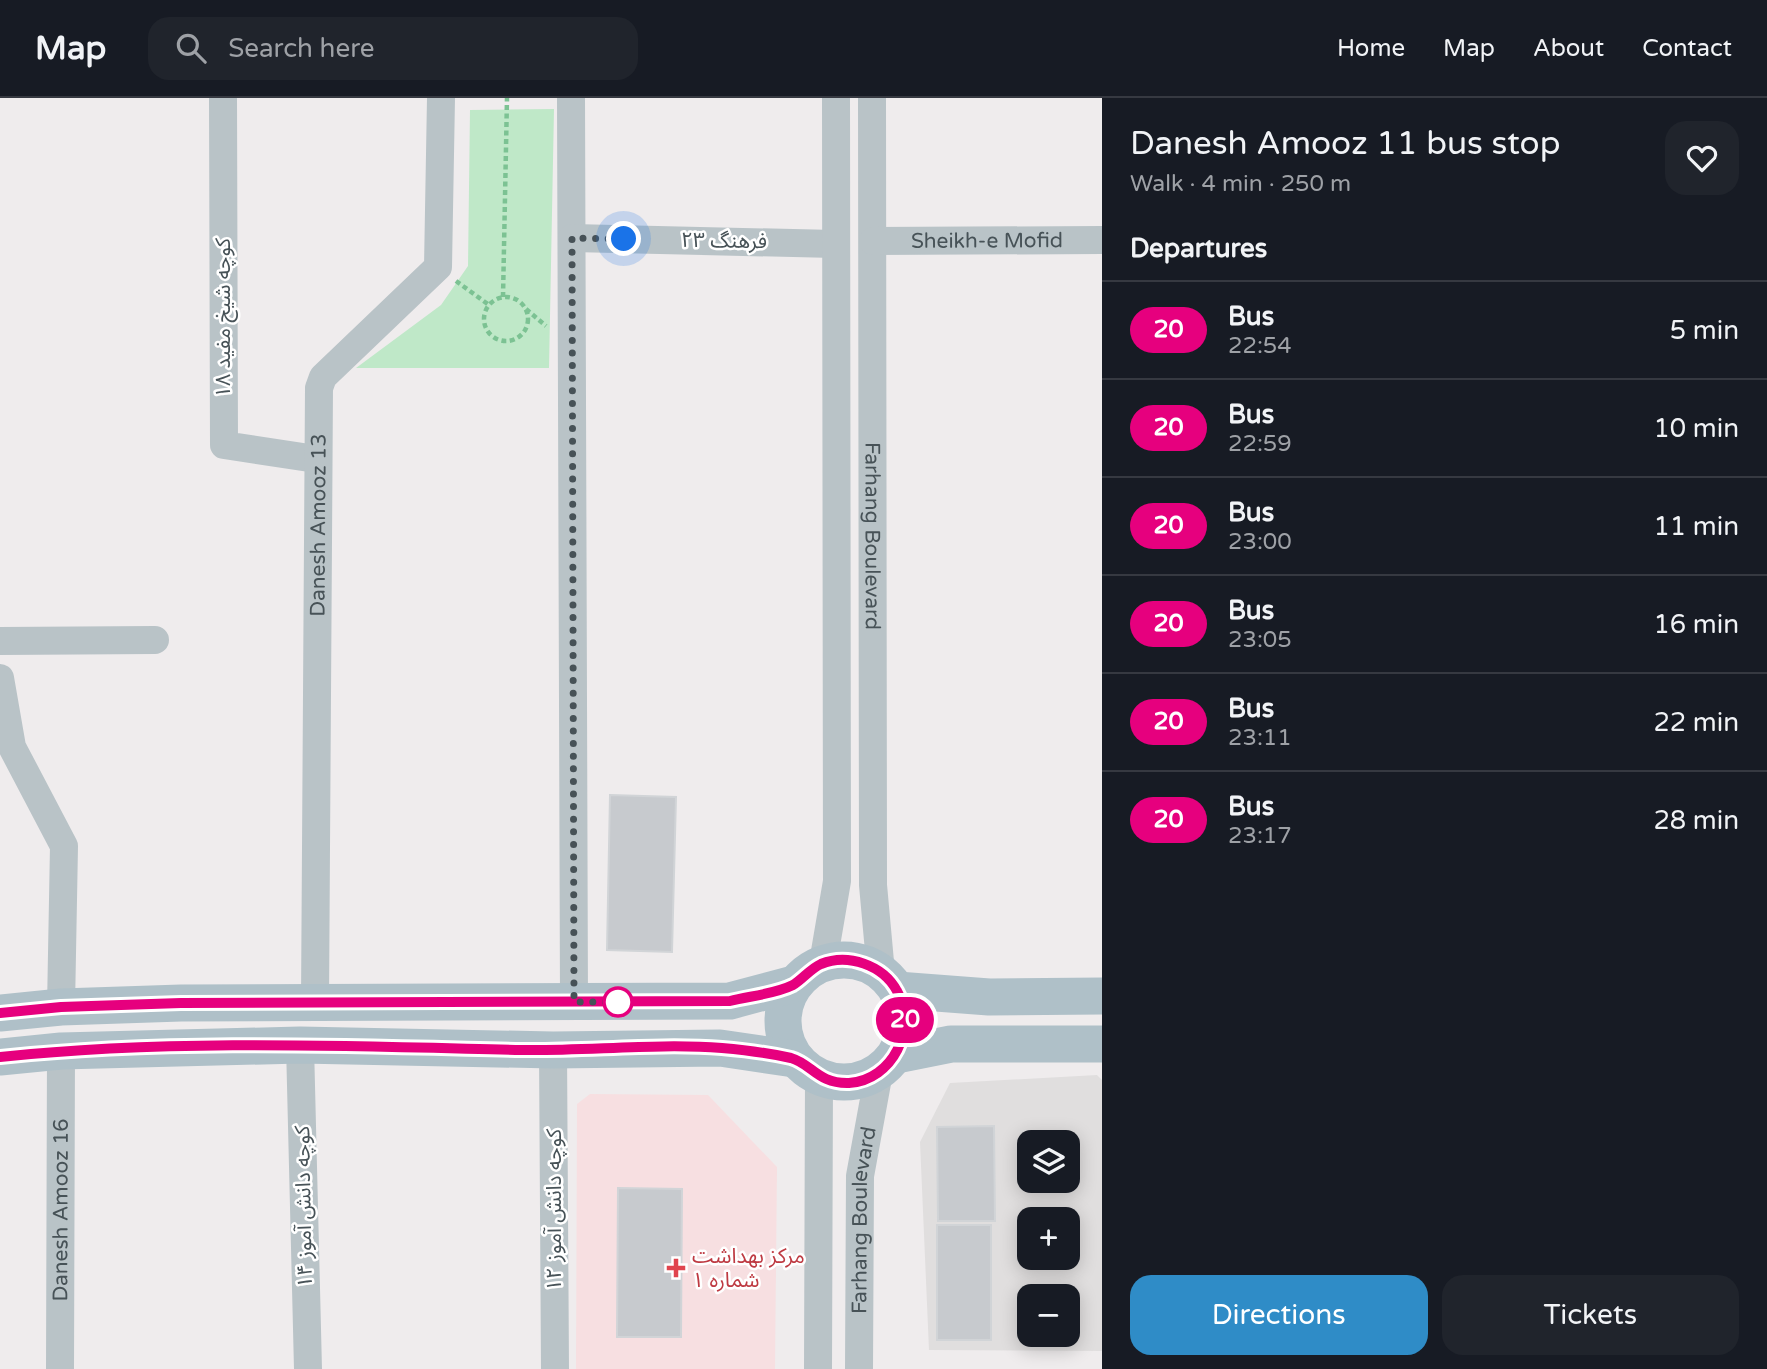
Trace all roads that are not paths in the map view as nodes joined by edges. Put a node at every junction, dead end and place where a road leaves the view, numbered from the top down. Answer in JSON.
{"nodes":[{"id":1,"x":223,"y":98,"type":"edge"},
{"id":2,"x":441,"y":98,"type":"edge"},
{"id":3,"x":571,"y":98,"type":"edge"},
{"id":4,"x":836,"y":98,"type":"edge"},
{"id":5,"x":872,"y":98,"type":"edge"},
{"id":6,"x":572,"y":238,"type":"junction"},
{"id":7,"x":1102,"y":240,"type":"edge"},
{"id":8,"x":873,"y":241,"type":"junction"},
{"id":9,"x":835,"y":244,"type":"junction"},
{"id":10,"x":835,"y":424,"type":"junction"},
{"id":11,"x":874,"y":424,"type":"junction"},
{"id":12,"x":316,"y":459,"type":"junction"},
{"id":13,"x":0,"y":640,"type":"edge"},
{"id":14,"x":155,"y":640,"type":"dead end"},
{"id":15,"x":0,"y":678,"type":"edge"},
{"id":16,"x":808,"y":974,"type":"junction"},
{"id":17,"x":889,"y":981,"type":"junction"},
{"id":18,"x":1102,"y":996,"type":"edge"},
{"id":19,"x":315,"y":1001,"type":"junction"},
{"id":20,"x":574,"y":1002,"type":"junction"},
{"id":21,"x":61,"y":1007,"type":"junction"},
{"id":22,"x":0,"y":1013,"type":"edge"},
{"id":23,"x":1102,"y":1044,"type":"edge"},
{"id":24,"x":300,"y":1045,"type":"junction"},
{"id":25,"x":553,"y":1050,"type":"junction"},
{"id":26,"x":61,"y":1051,"type":"junction"},
{"id":27,"x":0,"y":1057,"type":"edge"},
{"id":28,"x":888,"y":1064,"type":"junction"},
{"id":29,"x":807,"y":1068,"type":"junction"},
{"id":30,"x":60,"y":1369,"type":"edge"},
{"id":31,"x":308,"y":1369,"type":"edge"},
{"id":32,"x":555,"y":1369,"type":"edge"},
{"id":33,"x":818,"y":1369,"type":"edge"},
{"id":34,"x":859,"y":1369,"type":"edge"}],
"edges":[{"from":1,"to":12,"type":"street","name":"کوچه شیخ مفید ۱۸"},
{"from":2,"to":12,"type":"street","name":"Danesh Amooz 13"},
{"from":3,"to":6,"type":"street"},
{"from":4,"to":9,"type":"street","name":"Farhang Boulevard"},
{"from":5,"to":8,"type":"street","name":"Farhang Boulevard"},
{"from":6,"to":9,"type":"street","name":"فرهنگ ۲۳"},
{"from":6,"to":20,"type":"street"},
{"from":7,"to":8,"type":"street","name":"Sheikh-e Mofid"},
{"from":8,"to":11,"type":"street","name":"Farhang Boulevard"},
{"from":9,"to":10,"type":"street","name":"Farhang Boulevard"},
{"from":10,"to":11,"type":"street"},
{"from":10,"to":16,"type":"street","name":"Farhang Boulevard"},
{"from":11,"to":17,"type":"street","name":"Farhang Boulevard"},
{"from":12,"to":19,"type":"street","name":"Danesh Amooz 13"},
{"from":13,"to":14,"type":"street"},
{"from":15,"to":21,"type":"street"},
{"from":16,"to":17,"type":"main road"},
{"from":16,"to":20,"type":"main road"},
{"from":16,"to":29,"type":"main road"},
{"from":17,"to":18,"type":"main road"},
{"from":17,"to":28,"type":"main road"},
{"from":19,"to":20,"type":"main road"},
{"from":19,"to":21,"type":"main road"},
{"from":21,"to":22,"type":"main road"},
{"from":23,"to":28,"type":"main road"},
{"from":24,"to":25,"type":"main road"},
{"from":24,"to":26,"type":"main road"},
{"from":24,"to":31,"type":"street","name":"کوچه دانش آموز ۱۴"},
{"from":25,"to":29,"type":"main road"},
{"from":25,"to":32,"type":"street","name":"کوچه دانش آموز ۱۲"},
{"from":26,"to":27,"type":"main road"},
{"from":26,"to":30,"type":"street","name":"Danesh Amooz 16"},
{"from":28,"to":29,"type":"main road"},
{"from":28,"to":34,"type":"street","name":"Farhang Boulevard"},
{"from":29,"to":33,"type":"street","name":"Farhang Boulevard"}]}
